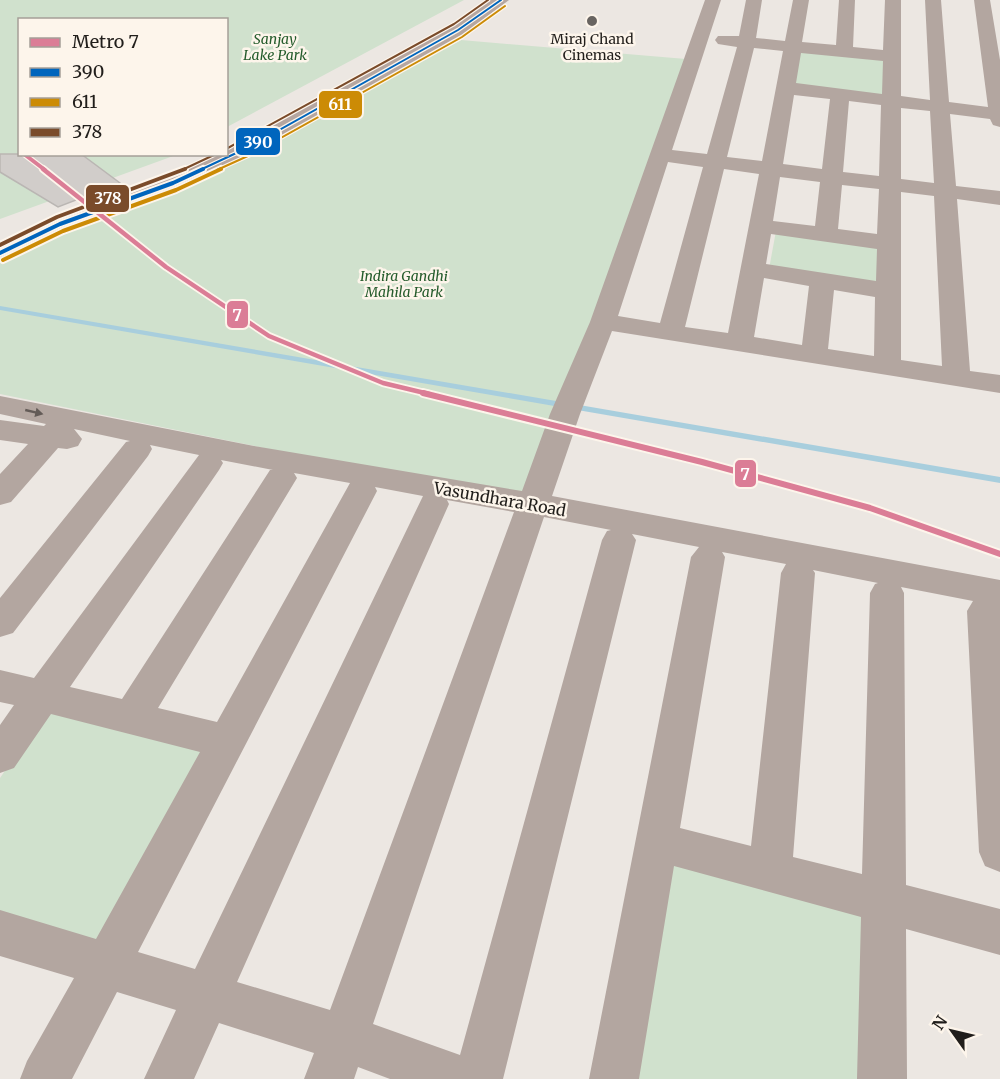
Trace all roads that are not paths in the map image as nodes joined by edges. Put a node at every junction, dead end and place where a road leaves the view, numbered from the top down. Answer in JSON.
{"nodes":[{"id":1,"x":482,"y":0,"type":"edge"},
{"id":2,"x":501,"y":0,"type":"edge"},
{"id":3,"x":713,"y":0,"type":"edge"},
{"id":4,"x":754,"y":0,"type":"edge"},
{"id":5,"x":801,"y":0,"type":"edge"},
{"id":6,"x":847,"y":0,"type":"edge"},
{"id":7,"x":893,"y":0,"type":"edge"},
{"id":8,"x":941,"y":2,"type":"edge"},
{"id":9,"x":989,"y":4,"type":"edge"},
{"id":10,"x":701,"y":37,"type":"junction"},
{"id":11,"x":747,"y":42,"type":"junction"},
{"id":12,"x":793,"y":46,"type":"junction"},
{"id":13,"x":844,"y":52,"type":"junction"},
{"id":14,"x":891,"y":56,"type":"junction"},
{"id":15,"x":996,"y":67,"type":"edge"},
{"id":16,"x":786,"y":88,"type":"junction"},
{"id":17,"x":840,"y":94,"type":"junction"},
{"id":18,"x":891,"y":100,"type":"junction"},
{"id":19,"x":940,"y":106,"type":"junction"},
{"id":20,"x":1000,"y":117,"type":"edge"},
{"id":21,"x":228,"y":143,"type":"edge"},
{"id":22,"x":661,"y":155,"type":"junction"},
{"id":23,"x":197,"y":156,"type":"edge"},
{"id":24,"x":715,"y":162,"type":"junction"},
{"id":25,"x":772,"y":169,"type":"junction"},
{"id":26,"x":832,"y":176,"type":"junction"},
{"id":27,"x":890,"y":184,"type":"junction"},
{"id":28,"x":945,"y":191,"type":"junction"},
{"id":29,"x":1000,"y":198,"type":"edge"},
{"id":30,"x":761,"y":226,"type":"junction"},
{"id":31,"x":0,"y":235,"type":"edge"},
{"id":32,"x":826,"y":235,"type":"junction"},
{"id":33,"x":889,"y":243,"type":"junction"},
{"id":34,"x":0,"y":253,"type":"edge"},
{"id":35,"x":753,"y":269,"type":"junction"},
{"id":36,"x":822,"y":280,"type":"junction"},
{"id":37,"x":888,"y":291,"type":"junction"},
{"id":38,"x":603,"y":322,"type":"junction"},
{"id":39,"x":670,"y":333,"type":"junction"},
{"id":40,"x":740,"y":342,"type":"junction"},
{"id":41,"x":814,"y":354,"type":"junction"},
{"id":42,"x":887,"y":366,"type":"junction"},
{"id":43,"x":957,"y":377,"type":"junction"},
{"id":44,"x":1000,"y":384,"type":"edge"},
{"id":45,"x":0,"y":405,"type":"edge"},
{"id":46,"x":60,"y":428,"type":"junction"},
{"id":47,"x":0,"y":430,"type":"edge"},
{"id":48,"x":137,"y":449,"type":"junction"},
{"id":49,"x":207,"y":463,"type":"junction"},
{"id":50,"x":281,"y":478,"type":"junction"},
{"id":51,"x":361,"y":491,"type":"junction"},
{"id":52,"x":0,"y":494,"type":"edge"},
{"id":53,"x":433,"y":504,"type":"junction"},
{"id":54,"x":531,"y":511,"type":"junction"},
{"id":55,"x":619,"y":540,"type":"junction"},
{"id":56,"x":708,"y":557,"type":"junction"},
{"id":57,"x":798,"y":573,"type":"junction"},
{"id":58,"x":887,"y":593,"type":"junction"},
{"id":59,"x":995,"y":606,"type":"edge"},
{"id":60,"x":0,"y":623,"type":"edge"},
{"id":61,"x":0,"y":686,"type":"edge"},
{"id":62,"x":42,"y":696,"type":"junction"},
{"id":63,"x":131,"y":718,"type":"junction"},
{"id":64,"x":226,"y":741,"type":"junction"},
{"id":65,"x":0,"y":756,"type":"edge"},
{"id":66,"x":657,"y":842,"type":"junction"},
{"id":67,"x":1000,"y":852,"type":"edge"},
{"id":68,"x":770,"y":872,"type":"junction"},
{"id":69,"x":883,"y":902,"type":"junction"},
{"id":70,"x":1000,"y":932,"type":"edge"},
{"id":71,"x":1,"y":935,"type":"edge"},
{"id":72,"x":105,"y":965,"type":"junction"},
{"id":73,"x":206,"y":997,"type":"junction"},
{"id":74,"x":336,"y":1058,"type":"edge"},
{"id":75,"x":45,"y":1079,"type":"edge"},
{"id":76,"x":169,"y":1079,"type":"edge"},
{"id":77,"x":458,"y":1079,"type":"edge"},
{"id":78,"x":478,"y":1079,"type":"edge"},
{"id":79,"x":614,"y":1079,"type":"edge"},
{"id":80,"x":882,"y":1079,"type":"edge"}],
"edges":[{"from":1,"to":21,"type":"main road"},
{"from":2,"to":34,"type":"main road"},
{"from":3,"to":10,"type":"street"},
{"from":4,"to":11,"type":"street"},
{"from":5,"to":12,"type":"street"},
{"from":6,"to":13,"type":"street"},
{"from":7,"to":14,"type":"street"},
{"from":8,"to":9,"type":"street"},
{"from":8,"to":19,"type":"street"},
{"from":9,"to":15,"type":"street"},
{"from":10,"to":11,"type":"street"},
{"from":10,"to":22,"type":"street"},
{"from":11,"to":12,"type":"street"},
{"from":11,"to":24,"type":"street"},
{"from":12,"to":13,"type":"street"},
{"from":12,"to":16,"type":"street"},
{"from":13,"to":14,"type":"street"},
{"from":14,"to":18,"type":"street"},
{"from":15,"to":20,"type":"street"},
{"from":16,"to":17,"type":"street"},
{"from":16,"to":25,"type":"street"},
{"from":17,"to":18,"type":"street"},
{"from":17,"to":26,"type":"street"},
{"from":18,"to":19,"type":"street"},
{"from":18,"to":27,"type":"street"},
{"from":19,"to":20,"type":"street"},
{"from":19,"to":28,"type":"street"},
{"from":22,"to":24,"type":"street"},
{"from":22,"to":38,"type":"street"},
{"from":23,"to":31,"type":"main road"},
{"from":24,"to":25,"type":"street"},
{"from":24,"to":39,"type":"street"},
{"from":25,"to":26,"type":"street"},
{"from":25,"to":30,"type":"street"},
{"from":26,"to":27,"type":"street"},
{"from":26,"to":32,"type":"street"},
{"from":27,"to":28,"type":"street"},
{"from":27,"to":33,"type":"street"},
{"from":28,"to":29,"type":"street"},
{"from":28,"to":43,"type":"street"},
{"from":30,"to":32,"type":"street"},
{"from":30,"to":35,"type":"street"},
{"from":32,"to":33,"type":"street"},
{"from":33,"to":37,"type":"street"},
{"from":35,"to":36,"type":"street"},
{"from":35,"to":40,"type":"street"},
{"from":36,"to":37,"type":"street"},
{"from":36,"to":41,"type":"street"},
{"from":37,"to":42,"type":"street"},
{"from":38,"to":39,"type":"street"},
{"from":38,"to":54,"type":"street"},
{"from":39,"to":40,"type":"street"},
{"from":40,"to":41,"type":"street"},
{"from":41,"to":42,"type":"street"},
{"from":42,"to":43,"type":"street"},
{"from":43,"to":44,"type":"street"},
{"from":45,"to":46,"type":"street","name":"Vasundhara Road","one_way":true},
{"from":46,"to":47,"type":"street","name":"Vasundhara Road"},
{"from":46,"to":48,"type":"street","name":"Vasundhara Road"},
{"from":46,"to":52,"type":"street"},
{"from":46,"to":54,"type":"street","name":"Vasundhara Road"},
{"from":48,"to":49,"type":"street","name":"Vasundhara Road"},
{"from":48,"to":60,"type":"street"},
{"from":49,"to":50,"type":"street","name":"Vasundhara Road"},
{"from":49,"to":62,"type":"street"},
{"from":50,"to":51,"type":"street","name":"Vasundhara Road"},
{"from":50,"to":63,"type":"street"},
{"from":51,"to":53,"type":"street","name":"Vasundhara Road"},
{"from":51,"to":64,"type":"street"},
{"from":53,"to":54,"type":"street","name":"Vasundhara Road"},
{"from":53,"to":73,"type":"street"},
{"from":54,"to":55,"type":"street","name":"Vasundhara Road"},
{"from":54,"to":59,"type":"street","name":"Vasundhara Road"},
{"from":54,"to":74,"type":"street"},
{"from":55,"to":56,"type":"street","name":"Vasundhara Road"},
{"from":55,"to":78,"type":"street"},
{"from":56,"to":57,"type":"street","name":"Vasundhara Road"},
{"from":56,"to":66,"type":"street"},
{"from":57,"to":58,"type":"street","name":"Vasundhara Road"},
{"from":57,"to":68,"type":"street"},
{"from":58,"to":59,"type":"street","name":"Vasundhara Road"},
{"from":58,"to":69,"type":"street"},
{"from":59,"to":67,"type":"street"},
{"from":61,"to":62,"type":"street"},
{"from":62,"to":63,"type":"street"},
{"from":62,"to":65,"type":"street"},
{"from":63,"to":64,"type":"street"},
{"from":64,"to":72,"type":"street"},
{"from":66,"to":68,"type":"street"},
{"from":66,"to":79,"type":"street"},
{"from":68,"to":69,"type":"street"},
{"from":69,"to":70,"type":"street"},
{"from":69,"to":80,"type":"street"},
{"from":71,"to":72,"type":"street"},
{"from":72,"to":73,"type":"street"},
{"from":72,"to":75,"type":"street"},
{"from":73,"to":74,"type":"street"},
{"from":73,"to":76,"type":"street"},
{"from":74,"to":77,"type":"street"}]}
